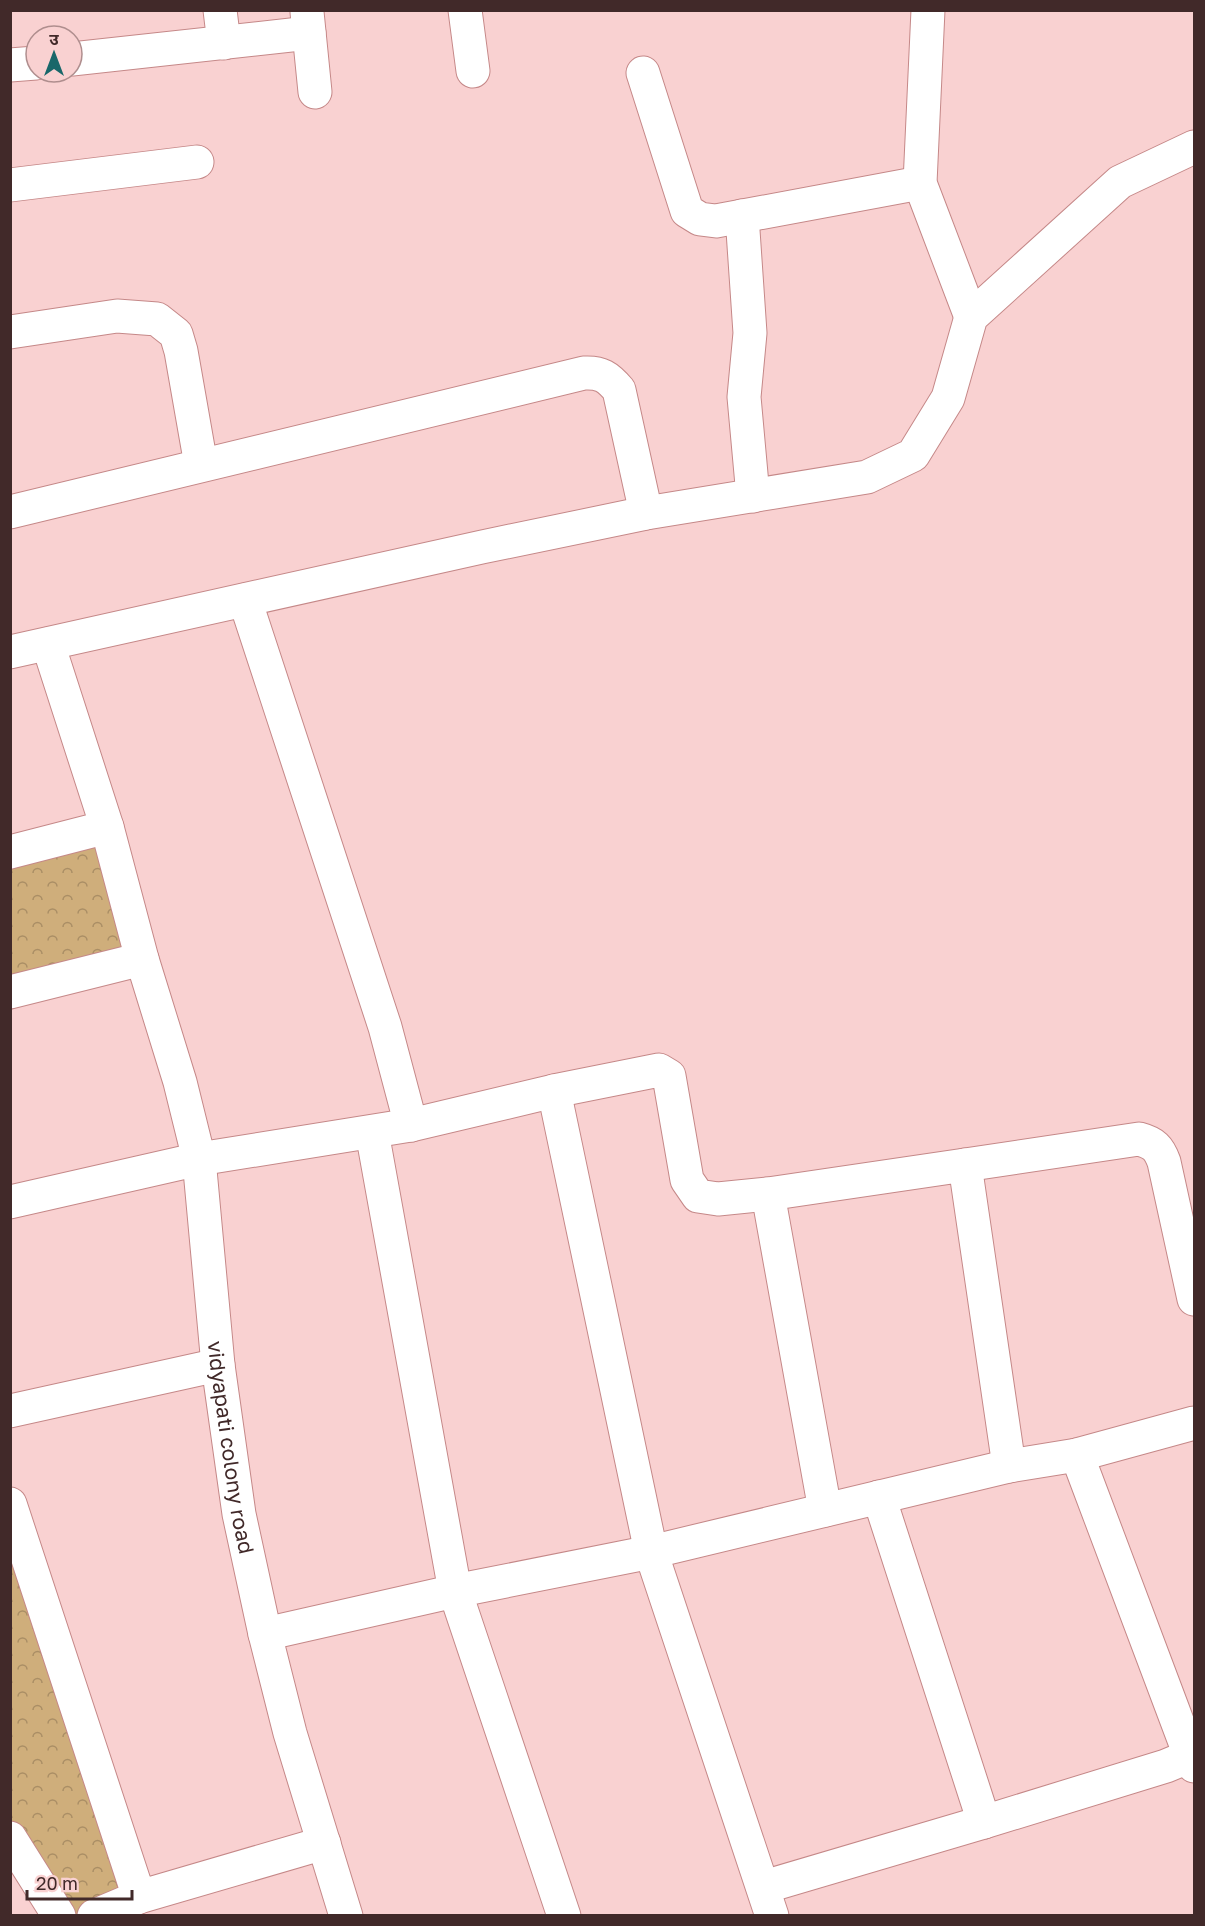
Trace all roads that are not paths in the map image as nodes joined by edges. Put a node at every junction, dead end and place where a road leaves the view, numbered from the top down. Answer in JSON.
{"nodes":[{"id":1,"x":220,"y":10,"type":"edge"},
{"id":2,"x":465,"y":10,"type":"edge"},
{"id":3,"x":928,"y":10,"type":"edge"},
{"id":4,"x":308,"y":22,"type":"edge"},
{"id":5,"x":224,"y":43,"type":"junction"},
{"id":6,"x":84,"y":58,"type":"edge"},
{"id":7,"x":473,"y":71,"type":"dead end"},
{"id":8,"x":643,"y":73,"type":"dead end"},
{"id":9,"x":315,"y":92,"type":"dead end"},
{"id":10,"x":1194,"y":147,"type":"edge"},
{"id":11,"x":197,"y":162,"type":"dead end"},
{"id":12,"x":920,"y":183,"type":"junction"},
{"id":13,"x":10,"y":185,"type":"edge"},
{"id":14,"x":742,"y":216,"type":"junction"},
{"id":15,"x":971,"y":317,"type":"junction"},
{"id":16,"x":10,"y":332,"type":"edge"},
{"id":17,"x":201,"y":465,"type":"junction"},
{"id":18,"x":753,"y":496,"type":"junction"},
{"id":19,"x":10,"y":512,"type":"edge"},
{"id":20,"x":646,"y":513,"type":"junction"},
{"id":21,"x":245,"y":600,"type":"junction"},
{"id":22,"x":48,"y":644,"type":"junction"},
{"id":23,"x":10,"y":652,"type":"edge"},
{"id":24,"x":107,"y":827,"type":"junction"},
{"id":25,"x":10,"y":852,"type":"edge"},
{"id":26,"x":142,"y":959,"type":"junction"},
{"id":27,"x":10,"y":992,"type":"edge"},
{"id":28,"x":554,"y":1091,"type":"junction"},
{"id":29,"x":411,"y":1125,"type":"junction"},
{"id":30,"x":372,"y":1132,"type":"junction"},
{"id":31,"x":199,"y":1159,"type":"junction"},
{"id":32,"x":965,"y":1165,"type":"junction"},
{"id":33,"x":768,"y":1194,"type":"junction"},
{"id":34,"x":10,"y":1202,"type":"edge"},
{"id":35,"x":1194,"y":1299,"type":"edge"},
{"id":36,"x":218,"y":1365,"type":"junction"},
{"id":37,"x":10,"y":1412,"type":"edge"},
{"id":38,"x":1194,"y":1423,"type":"edge"},
{"id":39,"x":1077,"y":1455,"type":"junction"},
{"id":40,"x":1009,"y":1466,"type":"junction"},
{"id":41,"x":879,"y":1497,"type":"junction"},
{"id":42,"x":10,"y":1504,"type":"edge"},
{"id":43,"x":825,"y":1510,"type":"junction"},
{"id":44,"x":651,"y":1552,"type":"junction"},
{"id":45,"x":456,"y":1591,"type":"junction"},
{"id":46,"x":265,"y":1634,"type":"junction"},
{"id":47,"x":1192,"y":1761,"type":"edge"},
{"id":48,"x":984,"y":1822,"type":"junction"},
{"id":49,"x":10,"y":1838,"type":"edge"},
{"id":50,"x":324,"y":1843,"type":"junction"},
{"id":51,"x":139,"y":1897,"type":"junction"},
{"id":52,"x":768,"y":1901,"type":"edge"},
{"id":53,"x":59,"y":1916,"type":"edge"},
{"id":54,"x":94,"y":1916,"type":"edge"},
{"id":55,"x":346,"y":1916,"type":"edge"},
{"id":56,"x":564,"y":1916,"type":"edge"}],
"edges":[{"from":1,"to":5,"type":"street"},
{"from":2,"to":7,"type":"street"},
{"from":3,"to":12,"type":"street"},
{"from":4,"to":5,"type":"street"},
{"from":4,"to":9,"type":"street"},
{"from":5,"to":6,"type":"street"},
{"from":8,"to":14,"type":"street"},
{"from":10,"to":15,"type":"street"},
{"from":11,"to":13,"type":"street"},
{"from":12,"to":14,"type":"street"},
{"from":12,"to":15,"type":"street"},
{"from":14,"to":18,"type":"street"},
{"from":15,"to":18,"type":"street"},
{"from":16,"to":17,"type":"street"},
{"from":17,"to":19,"type":"street"},
{"from":17,"to":20,"type":"street"},
{"from":18,"to":20,"type":"street"},
{"from":20,"to":21,"type":"street"},
{"from":21,"to":22,"type":"street"},
{"from":21,"to":29,"type":"street"},
{"from":22,"to":23,"type":"street"},
{"from":22,"to":24,"type":"street","name":"vidyapati colony road"},
{"from":24,"to":25,"type":"street"},
{"from":24,"to":26,"type":"street","name":"vidyapati colony road"},
{"from":26,"to":27,"type":"street"},
{"from":26,"to":31,"type":"street","name":"vidyapati colony road"},
{"from":28,"to":29,"type":"street"},
{"from":28,"to":33,"type":"street"},
{"from":28,"to":44,"type":"street"},
{"from":29,"to":30,"type":"street"},
{"from":30,"to":31,"type":"street"},
{"from":30,"to":45,"type":"street"},
{"from":31,"to":34,"type":"street"},
{"from":31,"to":36,"type":"street","name":"vidyapati colony road"},
{"from":32,"to":33,"type":"street"},
{"from":32,"to":35,"type":"street"},
{"from":32,"to":40,"type":"street"},
{"from":33,"to":43,"type":"street"},
{"from":36,"to":37,"type":"street"},
{"from":36,"to":46,"type":"street","name":"vidyapati colony road"},
{"from":38,"to":39,"type":"street"},
{"from":39,"to":40,"type":"street"},
{"from":39,"to":47,"type":"street"},
{"from":40,"to":41,"type":"street"},
{"from":41,"to":43,"type":"street"},
{"from":41,"to":48,"type":"street"},
{"from":42,"to":51,"type":"street"},
{"from":43,"to":44,"type":"street"},
{"from":44,"to":45,"type":"street"},
{"from":44,"to":52,"type":"street"},
{"from":45,"to":46,"type":"street"},
{"from":45,"to":56,"type":"street"},
{"from":46,"to":50,"type":"street","name":"vidyapati colony road"},
{"from":47,"to":48,"type":"street"},
{"from":48,"to":52,"type":"street"},
{"from":49,"to":53,"type":"street"},
{"from":50,"to":51,"type":"street"},
{"from":50,"to":55,"type":"street","name":"vidyapati colony road"},
{"from":51,"to":54,"type":"street"}]}
